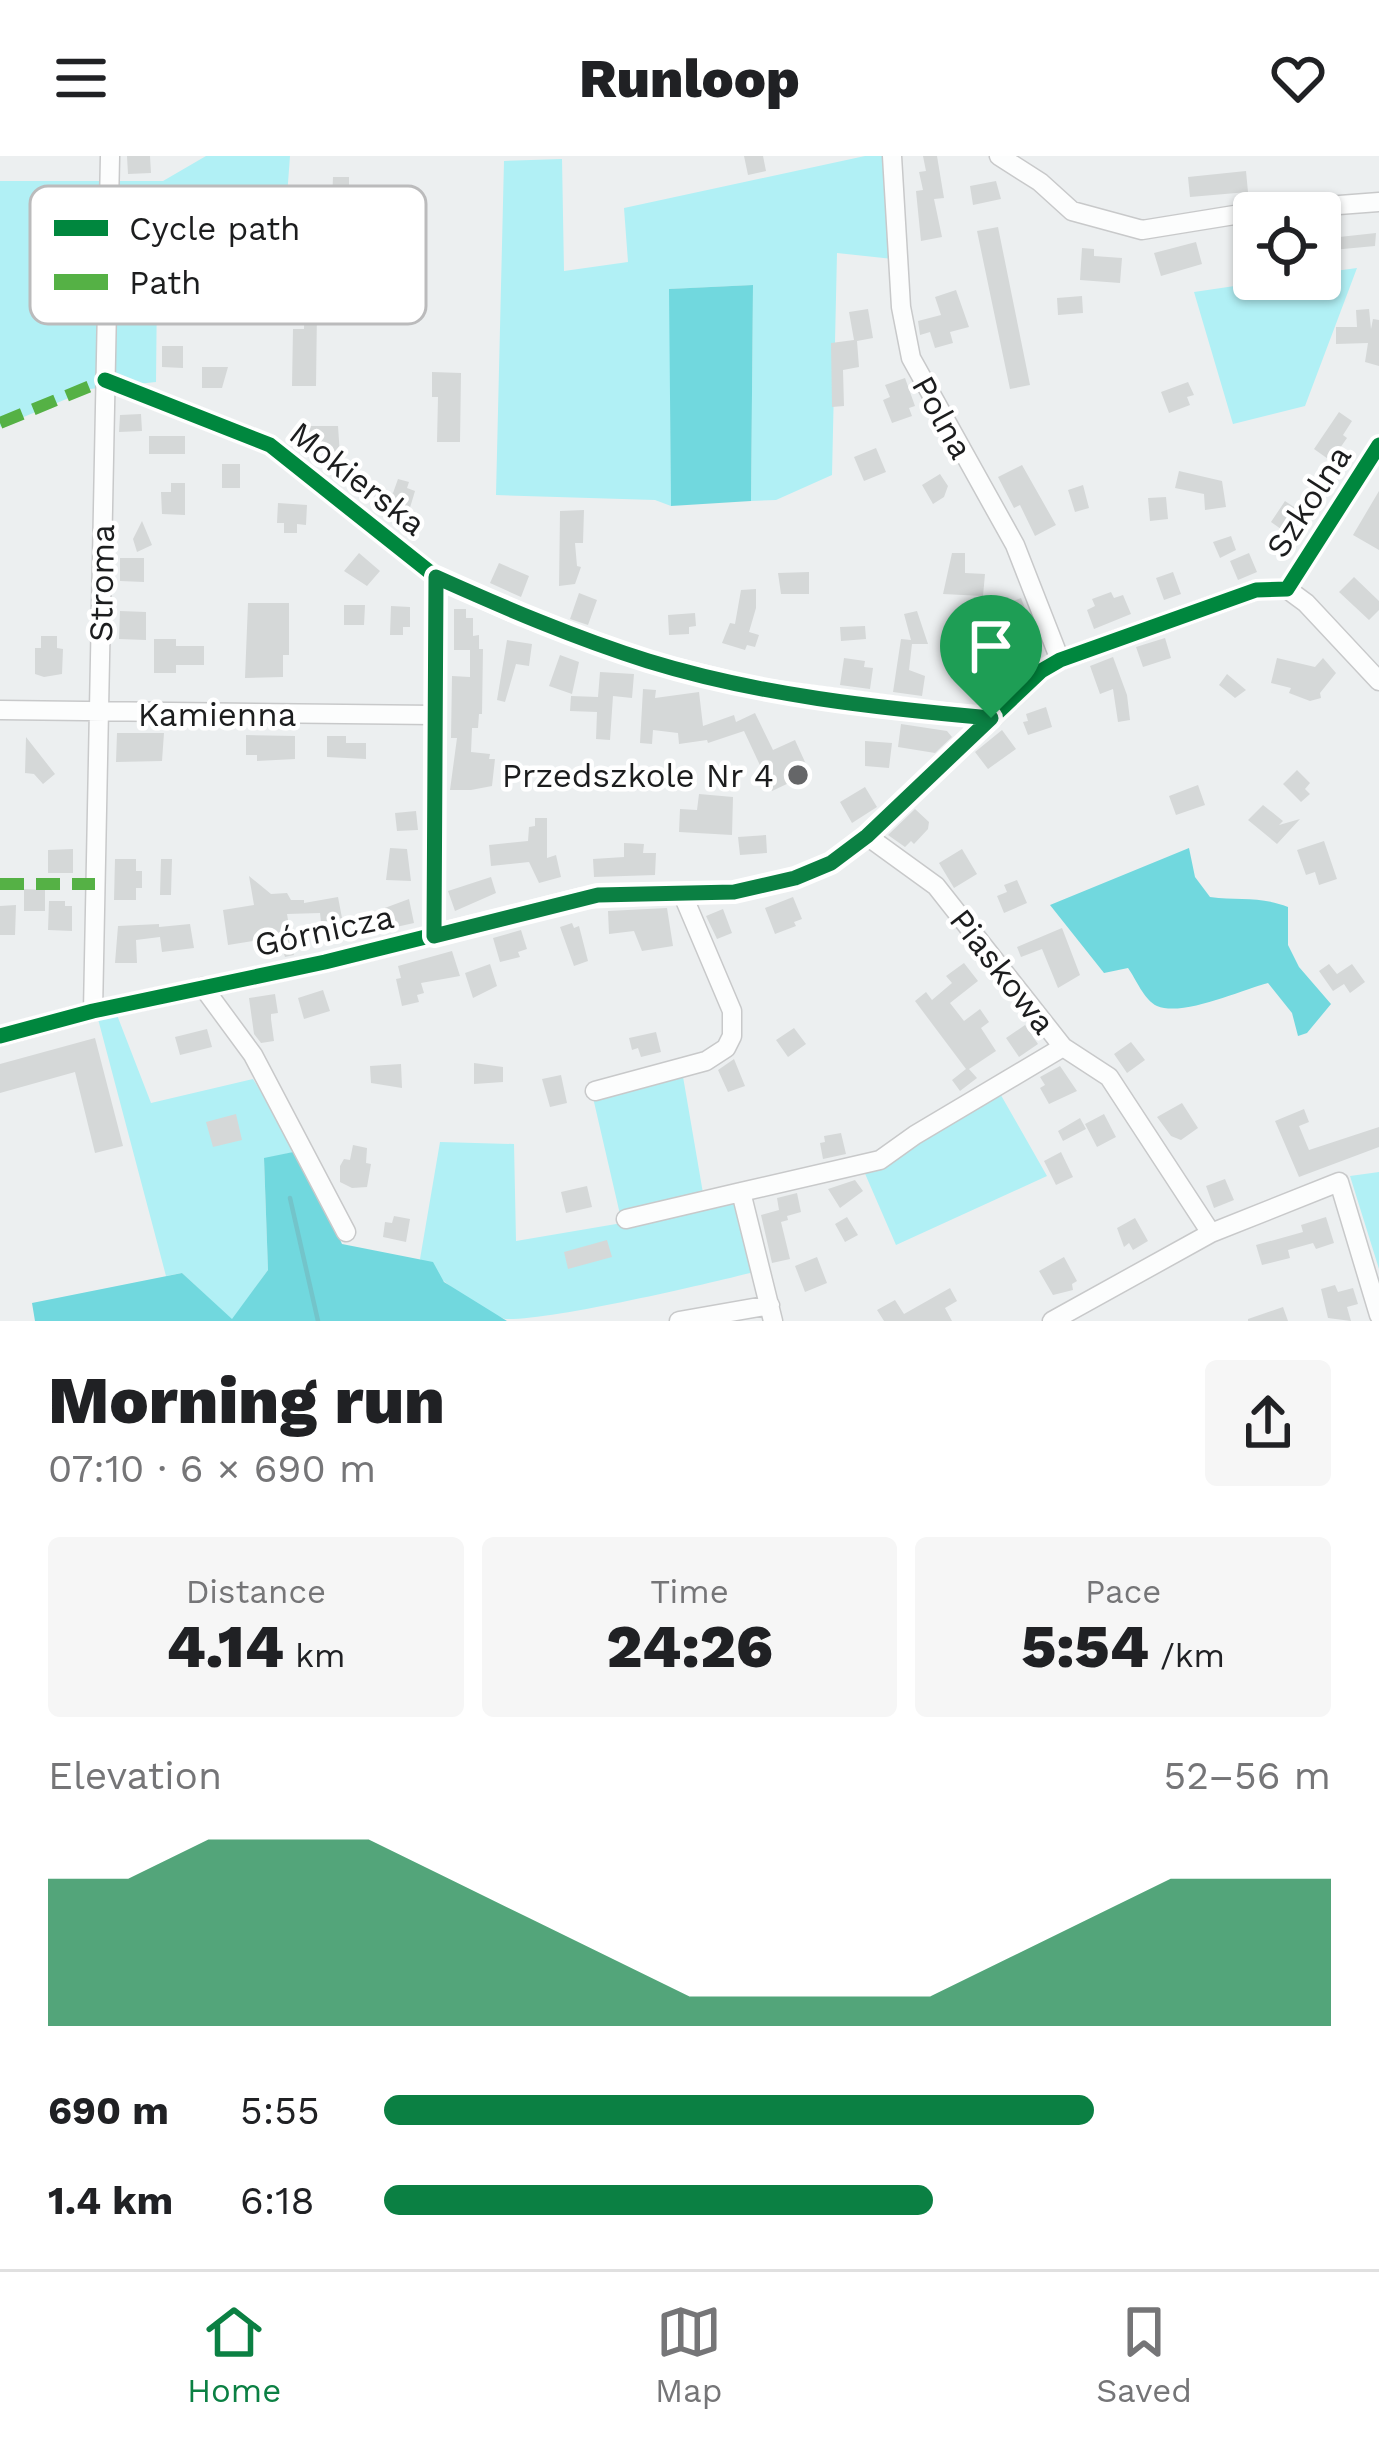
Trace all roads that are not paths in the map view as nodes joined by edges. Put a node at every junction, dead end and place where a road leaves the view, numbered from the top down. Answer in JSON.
{"nodes":[{"id":1,"x":110,"y":156,"type":"edge"},
{"id":2,"x":892,"y":156,"type":"edge"},
{"id":3,"x":999,"y":156,"type":"edge"},
{"id":4,"x":109,"y":186,"type":"edge"},
{"id":5,"x":1379,"y":202,"type":"edge"},
{"id":6,"x":106,"y":324,"type":"edge"},
{"id":7,"x":105,"y":380,"type":"junction"},
{"id":8,"x":1379,"y":445,"type":"edge"},
{"id":9,"x":436,"y":577,"type":"junction"},
{"id":10,"x":1288,"y":589,"type":"junction"},
{"id":11,"x":1060,"y":660,"type":"junction"},
{"id":12,"x":1379,"y":681,"type":"edge"},
{"id":13,"x":0,"y":710,"type":"edge"},
{"id":14,"x":99,"y":714,"type":"junction"},
{"id":15,"x":434,"y":715,"type":"junction"},
{"id":16,"x":991,"y":718,"type":"junction"},
{"id":17,"x":867,"y":836,"type":"junction"},
{"id":18,"x":682,"y":892,"type":"junction"},
{"id":19,"x":434,"y":936,"type":"junction"},
{"id":20,"x":202,"y":987,"type":"junction"},
{"id":21,"x":93,"y":1011,"type":"junction"},
{"id":22,"x":0,"y":1036,"type":"edge"},
{"id":23,"x":1063,"y":1047,"type":"junction"},
{"id":24,"x":595,"y":1091,"type":"dead end"},
{"id":25,"x":741,"y":1192,"type":"junction"},
{"id":26,"x":626,"y":1219,"type":"dead end"},
{"id":27,"x":346,"y":1232,"type":"dead end"},
{"id":28,"x":1211,"y":1233,"type":"junction"},
{"id":29,"x":772,"y":1313,"type":"edge"},
{"id":30,"x":1379,"y":1315,"type":"edge"},
{"id":31,"x":679,"y":1321,"type":"edge"},
{"id":32,"x":1052,"y":1321,"type":"edge"}],
"edges":[{"from":1,"to":4,"type":"street","name":"Stroma"},
{"from":2,"to":11,"type":"street","name":"Polna"},
{"from":3,"to":5,"type":"street"},
{"from":6,"to":7,"type":"street","name":"Stroma"},
{"from":7,"to":9,"type":"street","name":"Mokierska"},
{"from":7,"to":14,"type":"street","name":"Stroma"},
{"from":8,"to":10,"type":"street","name":"Szkolna"},
{"from":9,"to":15,"type":"street"},
{"from":9,"to":16,"type":"street","name":"Mokierska"},
{"from":10,"to":11,"type":"street","name":"Górnicza"},
{"from":10,"to":12,"type":"street","name":"Szkolna"},
{"from":11,"to":16,"type":"street","name":"Górnicza"},
{"from":13,"to":14,"type":"street","name":"Kamienna"},
{"from":14,"to":15,"type":"street","name":"Kamienna"},
{"from":14,"to":21,"type":"street","name":"Stroma"},
{"from":15,"to":19,"type":"street"},
{"from":16,"to":17,"type":"street","name":"Górnicza"},
{"from":17,"to":18,"type":"street","name":"Górnicza"},
{"from":17,"to":23,"type":"street","name":"Piaskowa"},
{"from":18,"to":19,"type":"street","name":"Górnicza"},
{"from":18,"to":24,"type":"street"},
{"from":19,"to":20,"type":"street","name":"Górnicza"},
{"from":20,"to":21,"type":"street","name":"Górnicza"},
{"from":20,"to":27,"type":"street"},
{"from":21,"to":22,"type":"street","name":"Górnicza"},
{"from":23,"to":25,"type":"street"},
{"from":23,"to":28,"type":"street","name":"Piaskowa"},
{"from":25,"to":26,"type":"street"},
{"from":25,"to":29,"type":"street"},
{"from":28,"to":30,"type":"street"},
{"from":28,"to":32,"type":"street"},
{"from":29,"to":31,"type":"street"}]}
